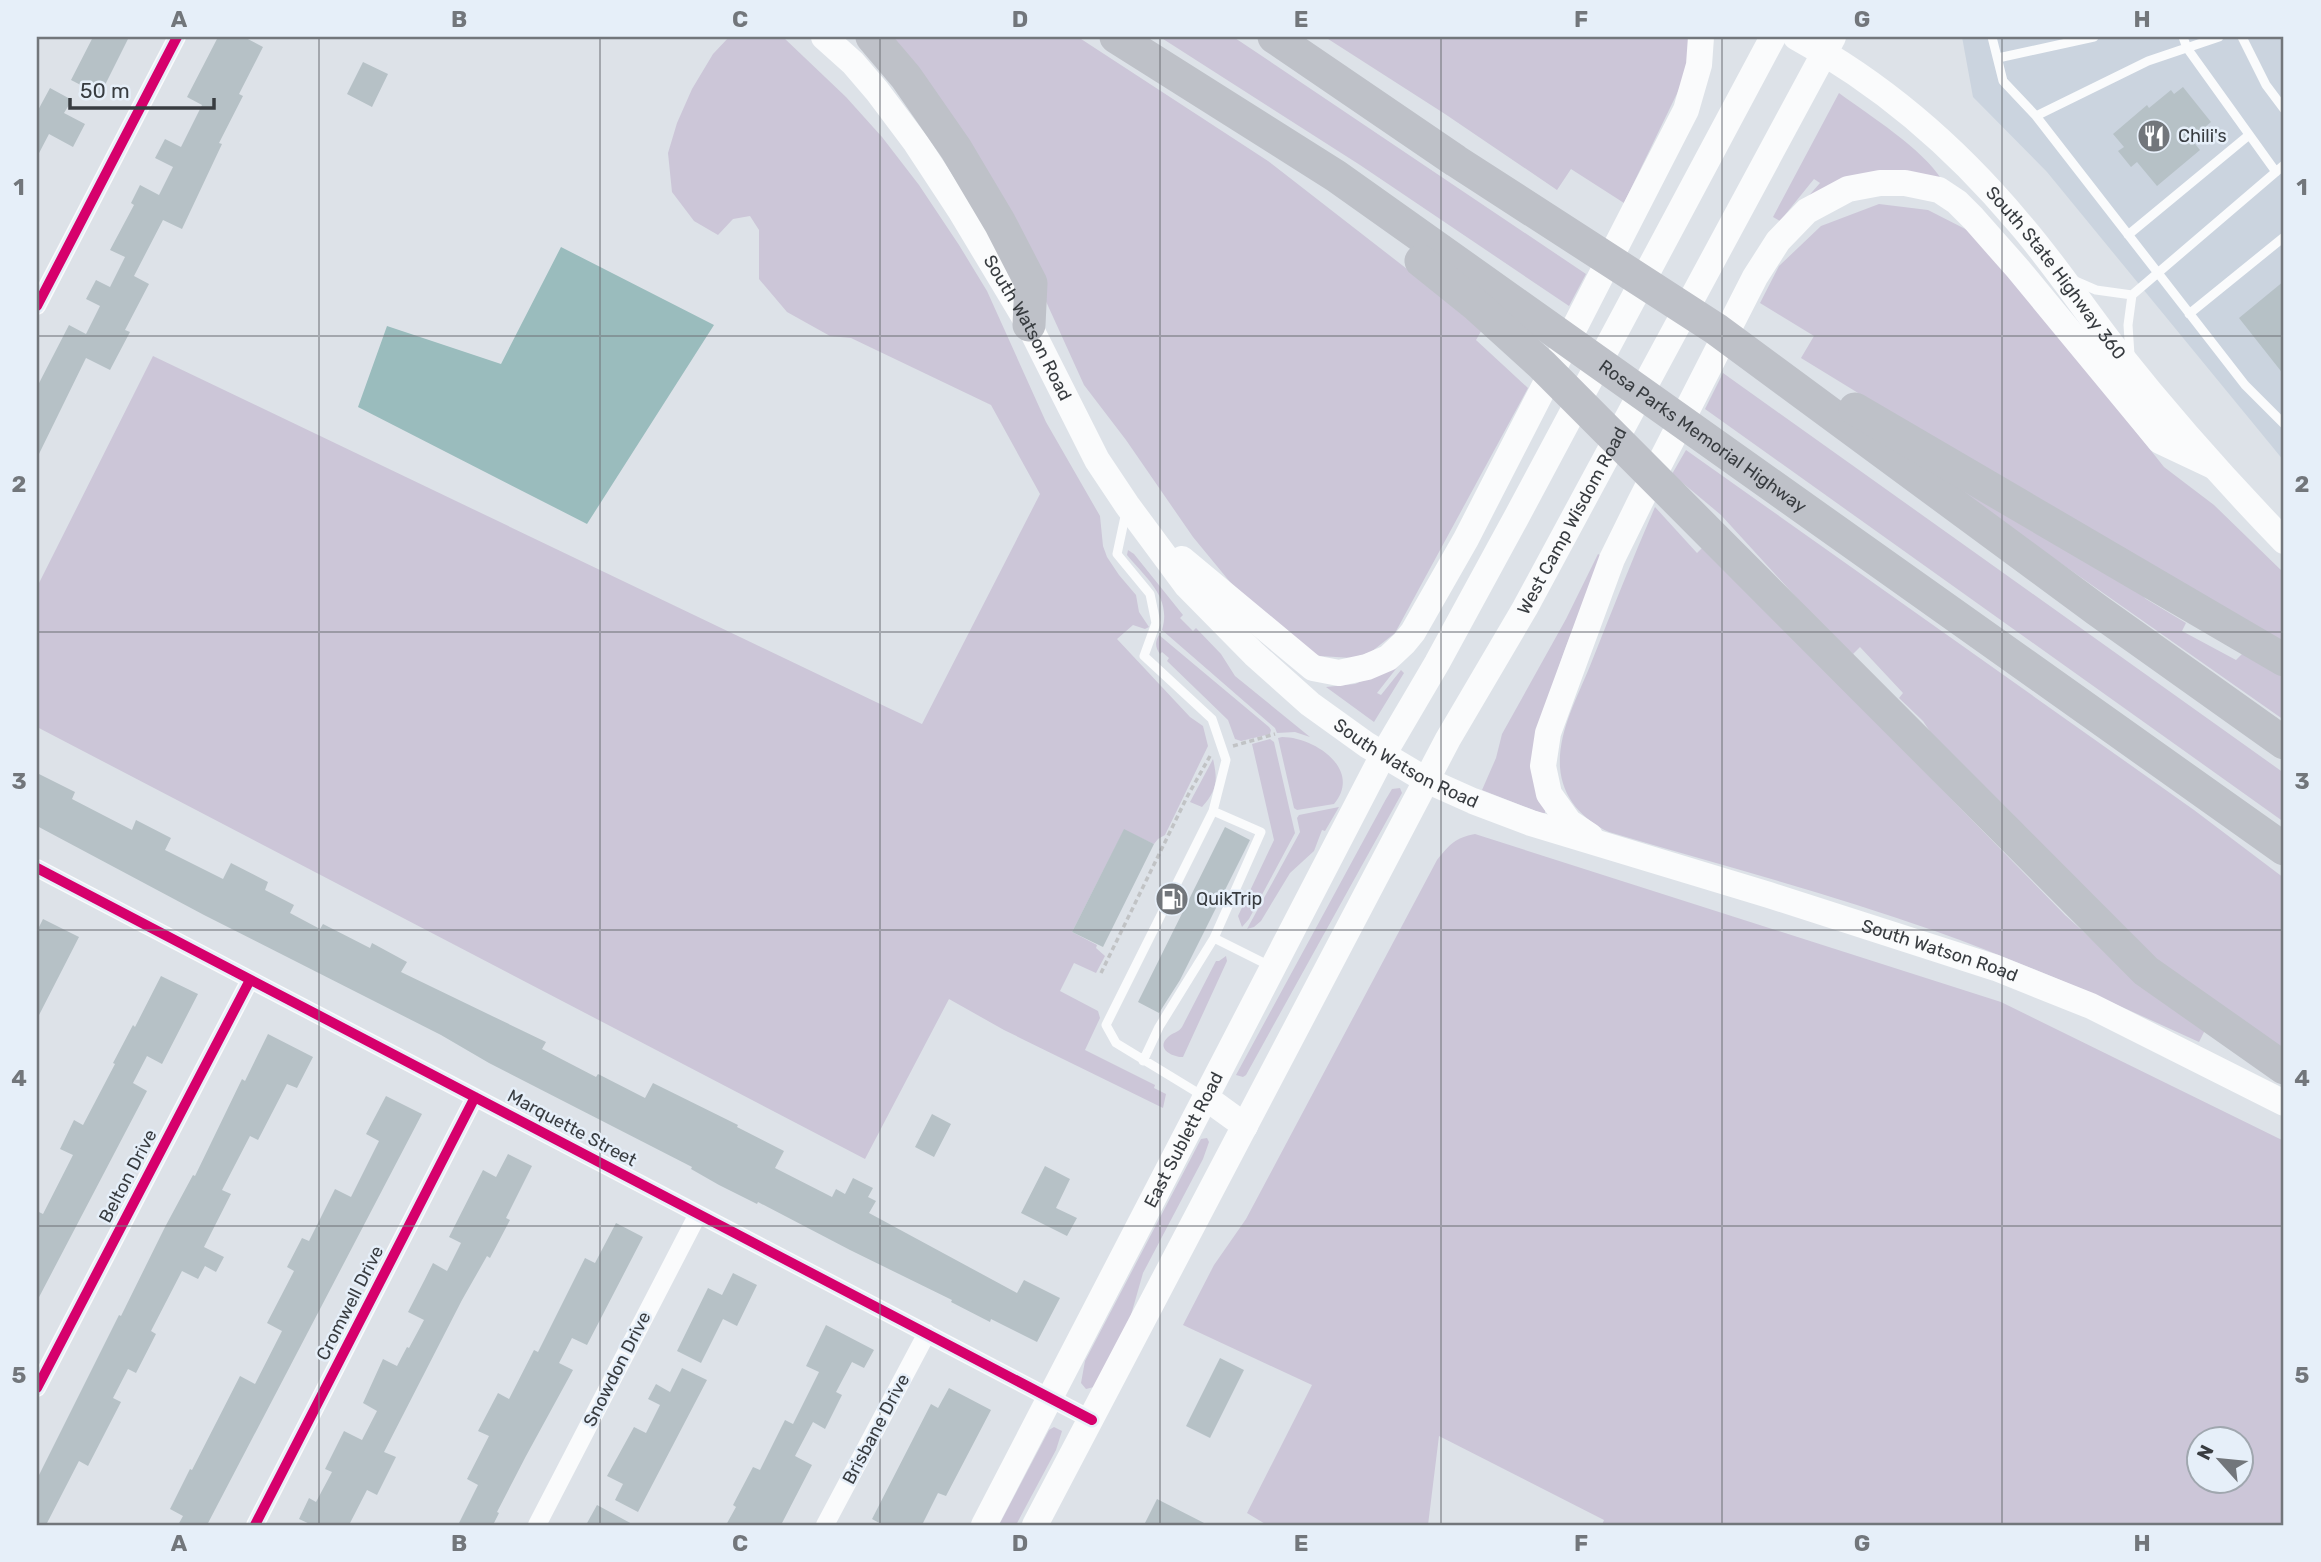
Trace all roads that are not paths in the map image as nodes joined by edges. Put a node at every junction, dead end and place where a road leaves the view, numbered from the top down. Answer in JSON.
{"nodes":[{"id":1,"x":177,"y":37,"type":"edge"},
{"id":2,"x":824,"y":37,"type":"edge"},
{"id":3,"x":872,"y":37,"type":"edge"},
{"id":4,"x":1116,"y":37,"type":"edge"},
{"id":5,"x":1274,"y":37,"type":"edge"},
{"id":6,"x":1701,"y":37,"type":"edge"},
{"id":7,"x":1773,"y":37,"type":"edge"},
{"id":8,"x":1796,"y":37,"type":"edge"},
{"id":9,"x":1992,"y":37,"type":"edge"},
{"id":10,"x":2094,"y":37,"type":"edge"},
{"id":11,"x":2183,"y":37,"type":"edge"},
{"id":12,"x":2219,"y":37,"type":"edge"},
{"id":13,"x":2242,"y":37,"type":"edge"},
{"id":14,"x":1829,"y":45,"type":"edge"},
{"id":15,"x":2187,"y":48,"type":"junction"},
{"id":16,"x":1998,"y":58,"type":"junction"},
{"id":17,"x":2284,"y":109,"type":"edge"},
{"id":18,"x":2036,"y":116,"type":"junction"},
{"id":19,"x":2249,"y":135,"type":"junction"},
{"id":20,"x":2284,"y":165,"type":"edge"},
{"id":21,"x":2276,"y":172,"type":"junction"},
{"id":22,"x":1336,"y":176,"type":"junction"},
{"id":23,"x":2128,"y":235,"type":"junction"},
{"id":24,"x":2284,"y":237,"type":"edge"},
{"id":25,"x":2056,"y":271,"type":"junction"},
{"id":26,"x":2158,"y":273,"type":"junction"},
{"id":27,"x":2132,"y":295,"type":"junction"},
{"id":28,"x":37,"y":306,"type":"edge"},
{"id":29,"x":2189,"y":314,"type":"junction"},
{"id":30,"x":1029,"y":325,"type":"junction"},
{"id":31,"x":1716,"y":329,"type":"junction"},
{"id":32,"x":2132,"y":369,"type":"junction"},
{"id":33,"x":2284,"y":424,"type":"edge"},
{"id":34,"x":2213,"y":466,"type":"junction"},
{"id":35,"x":1127,"y":505,"type":"junction"},
{"id":36,"x":1148,"y":531,"type":"junction"},
{"id":37,"x":2284,"y":541,"type":"edge"},
{"id":38,"x":2284,"y":660,"type":"edge"},
{"id":39,"x":2284,"y":743,"type":"edge"},
{"id":40,"x":1383,"y":755,"type":"junction"},
{"id":41,"x":1426,"y":780,"type":"junction"},
{"id":42,"x":1213,"y":811,"type":"junction"},
{"id":43,"x":1606,"y":846,"type":"junction"},
{"id":44,"x":2284,"y":849,"type":"edge"},
{"id":45,"x":37,"y":868,"type":"edge"},
{"id":46,"x":1214,"y":938,"type":"junction"},
{"id":47,"x":1273,"y":967,"type":"junction"},
{"id":48,"x":250,"y":980,"type":"junction"},
{"id":49,"x":1143,"y":1061,"type":"junction"},
{"id":50,"x":2284,"y":1068,"type":"edge"},
{"id":51,"x":475,"y":1097,"type":"junction"},
{"id":52,"x":1205,"y":1097,"type":"junction"},
{"id":53,"x":2284,"y":1103,"type":"edge"},
{"id":54,"x":1245,"y":1126,"type":"junction"},
{"id":55,"x":698,"y":1214,"type":"junction"},
{"id":56,"x":927,"y":1333,"type":"junction"},
{"id":57,"x":37,"y":1388,"type":"edge"},
{"id":58,"x":1048,"y":1397,"type":"junction"},
{"id":59,"x":1091,"y":1420,"type":"junction"},
{"id":60,"x":255,"y":1525,"type":"edge"},
{"id":61,"x":537,"y":1525,"type":"edge"},
{"id":62,"x":825,"y":1525,"type":"edge"},
{"id":63,"x":984,"y":1525,"type":"edge"},
{"id":64,"x":1035,"y":1525,"type":"edge"}],
"edges":[{"from":1,"to":28,"type":"street"},
{"from":2,"to":30,"type":"main road","name":"South Watson Road"},
{"from":3,"to":30,"type":"highway"},
{"from":4,"to":22,"type":"highway","name":"Rosa Parks Memorial Highway"},
{"from":5,"to":31,"type":"highway"},
{"from":6,"to":36,"type":"main road"},
{"from":7,"to":40,"type":"main road"},
{"from":8,"to":14,"type":"main road","name":"South State Highway 360"},
{"from":9,"to":16,"type":"lane"},
{"from":10,"to":16,"type":"lane"},
{"from":11,"to":15,"type":"lane"},
{"from":12,"to":15,"type":"lane"},
{"from":13,"to":17,"type":"lane"},
{"from":14,"to":25,"type":"main road","name":"South State Highway 360"},
{"from":14,"to":41,"type":"main road","name":"West Camp Wisdom Road"},
{"from":15,"to":18,"type":"lane"},
{"from":15,"to":19,"type":"lane"},
{"from":16,"to":18,"type":"lane"},
{"from":18,"to":23,"type":"lane"},
{"from":19,"to":21,"type":"lane"},
{"from":19,"to":23,"type":"lane"},
{"from":20,"to":21,"type":"lane"},
{"from":21,"to":26,"type":"lane"},
{"from":22,"to":44,"type":"highway","name":"Rosa Parks Memorial Highway"},
{"from":22,"to":50,"type":"highway"},
{"from":23,"to":26,"type":"lane"},
{"from":24,"to":29,"type":"lane"},
{"from":25,"to":27,"type":"lane"},
{"from":25,"to":32,"type":"main road","name":"South State Highway 360"},
{"from":26,"to":27,"type":"lane"},
{"from":26,"to":29,"type":"lane"},
{"from":27,"to":32,"type":"lane"},
{"from":29,"to":33,"type":"lane"},
{"from":30,"to":35,"type":"main road","name":"South Watson Road"},
{"from":31,"to":38,"type":"highway"},
{"from":31,"to":39,"type":"highway"},
{"from":32,"to":34,"type":"main road","name":"South State Highway 360"},
{"from":34,"to":37,"type":"main road","name":"South State Highway 360"},
{"from":34,"to":43,"type":"main road"},
{"from":35,"to":36,"type":"main road","name":"South Watson Road"},
{"from":35,"to":42,"type":"lane"},
{"from":36,"to":40,"type":"main road","name":"South Watson Road"},
{"from":40,"to":41,"type":"main road","name":"South Watson Road"},
{"from":40,"to":47,"type":"main road","name":"East Sublett Road"},
{"from":41,"to":43,"type":"main road","name":"South Watson Road"},
{"from":41,"to":54,"type":"main road"},
{"from":42,"to":46,"type":"lane"},
{"from":42,"to":49,"type":"lane"},
{"from":43,"to":53,"type":"main road","name":"South Watson Road"},
{"from":45,"to":48,"type":"street","name":"Marquette Street"},
{"from":46,"to":47,"type":"lane"},
{"from":46,"to":49,"type":"lane"},
{"from":47,"to":52,"type":"main road","name":"East Sublett Road"},
{"from":48,"to":51,"type":"street","name":"Marquette Street"},
{"from":48,"to":57,"type":"street","name":"Belton Drive"},
{"from":49,"to":52,"type":"lane"},
{"from":51,"to":55,"type":"street","name":"Marquette Street"},
{"from":51,"to":60,"type":"street","name":"Cromwell Drive"},
{"from":52,"to":54,"type":"main road"},
{"from":52,"to":58,"type":"main road","name":"East Sublett Road"},
{"from":54,"to":59,"type":"main road"},
{"from":55,"to":56,"type":"street","name":"Marquette Street"},
{"from":55,"to":61,"type":"street","name":"Snowdon Drive"},
{"from":56,"to":58,"type":"street","name":"Marquette Street"},
{"from":56,"to":62,"type":"street","name":"Brisbane Drive"},
{"from":58,"to":59,"type":"street","name":"Marquette Street"},
{"from":58,"to":63,"type":"main road","name":"East Sublett Road"},
{"from":59,"to":64,"type":"main road"}]}
